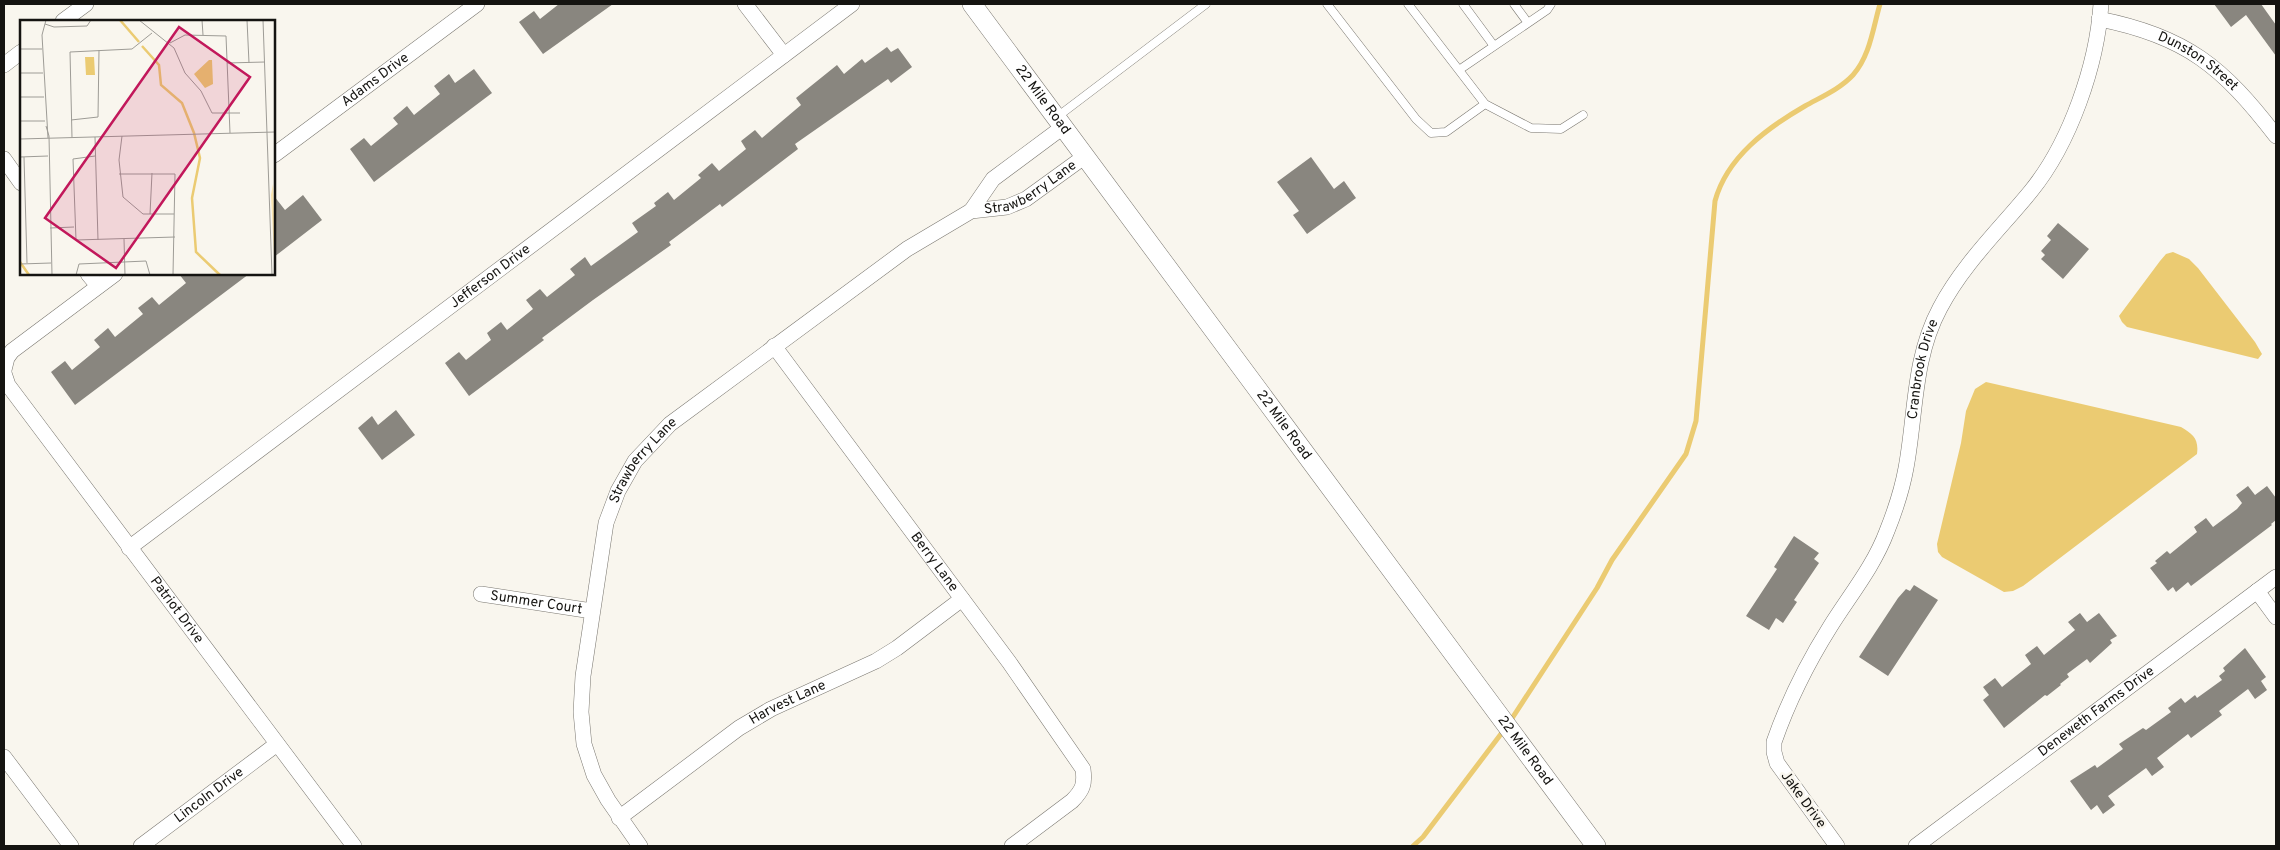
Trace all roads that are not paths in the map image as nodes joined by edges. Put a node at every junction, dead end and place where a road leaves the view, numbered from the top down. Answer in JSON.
{"nodes":[{"id":1,"x":86,"y":4,"type":"edge"},
{"id":2,"x":477,"y":4,"type":"edge"},
{"id":3,"x":745,"y":4,"type":"edge"},
{"id":4,"x":852,"y":4,"type":"edge"},
{"id":5,"x":972,"y":4,"type":"edge"},
{"id":6,"x":1206,"y":4,"type":"edge"},
{"id":7,"x":1327,"y":4,"type":"edge"},
{"id":8,"x":1408,"y":4,"type":"edge"},
{"id":9,"x":1463,"y":4,"type":"edge"},
{"id":10,"x":1514,"y":4,"type":"edge"},
{"id":11,"x":1551,"y":4,"type":"edge"},
{"id":12,"x":2100,"y":11,"type":"edge"},
{"id":13,"x":64,"y":20,"type":"edge"},
{"id":14,"x":1528,"y":23,"type":"junction"},
{"id":15,"x":1494,"y":46,"type":"junction"},
{"id":16,"x":20,"y":53,"type":"edge"},
{"id":17,"x":784,"y":55,"type":"junction"},
{"id":18,"x":4,"y":65,"type":"edge"},
{"id":19,"x":1458,"y":70,"type":"junction"},
{"id":20,"x":1485,"y":104,"type":"junction"},
{"id":21,"x":1583,"y":115,"type":"dead end"},
{"id":22,"x":1059,"y":123,"type":"junction"},
{"id":23,"x":2276,"y":136,"type":"edge"},
{"id":24,"x":275,"y":154,"type":"edge"},
{"id":25,"x":1084,"y":157,"type":"junction"},
{"id":26,"x":4,"y":159,"type":"edge"},
{"id":27,"x":20,"y":182,"type":"edge"},
{"id":28,"x":971,"y":211,"type":"junction"},
{"id":29,"x":89,"y":275,"type":"edge"},
{"id":30,"x":114,"y":275,"type":"edge"},
{"id":31,"x":98,"y":286,"type":"junction"},
{"id":32,"x":774,"y":346,"type":"junction"},
{"id":33,"x":4,"y":365,"type":"edge"},
{"id":34,"x":4,"y":371,"type":"edge"},
{"id":35,"x":130,"y":548,"type":"junction"},
{"id":36,"x":2276,"y":576,"type":"edge"},
{"id":37,"x":2257,"y":591,"type":"junction"},
{"id":38,"x":480,"y":594,"type":"dead end"},
{"id":39,"x":962,"y":600,"type":"junction"},
{"id":40,"x":592,"y":612,"type":"junction"},
{"id":41,"x":2276,"y":617,"type":"edge"},
{"id":42,"x":277,"y":744,"type":"junction"},
{"id":43,"x":1774,"y":752,"type":"joint"},
{"id":44,"x":4,"y":757,"type":"edge"},
{"id":45,"x":619,"y":818,"type":"junction"},
{"id":46,"x":71,"y":846,"type":"edge"},
{"id":47,"x":141,"y":846,"type":"edge"},
{"id":48,"x":354,"y":846,"type":"edge"},
{"id":49,"x":640,"y":846,"type":"edge"},
{"id":50,"x":1012,"y":846,"type":"edge"},
{"id":51,"x":1596,"y":846,"type":"edge"},
{"id":52,"x":1837,"y":846,"type":"edge"},
{"id":53,"x":1916,"y":846,"type":"edge"}],
"edges":[{"from":1,"to":13,"type":"street"},
{"from":2,"to":24,"type":"street","name":"Adams Drive"},
{"from":3,"to":17,"type":"street"},
{"from":4,"to":17,"type":"street","name":"Jefferson Drive"},
{"from":5,"to":22,"type":"street","name":"22 Mile Road"},
{"from":6,"to":22,"type":"lane"},
{"from":7,"to":20,"type":"lane"},
{"from":8,"to":19,"type":"lane"},
{"from":9,"to":15,"type":"lane"},
{"from":10,"to":14,"type":"lane"},
{"from":11,"to":14,"type":"lane"},
{"from":12,"to":23,"type":"street","name":"Dunston Street"},
{"from":12,"to":43,"type":"street","name":"Cranbrook Drive"},
{"from":14,"to":15,"type":"lane"},
{"from":15,"to":19,"type":"lane"},
{"from":16,"to":18,"type":"street"},
{"from":17,"to":35,"type":"street","name":"Jefferson Drive"},
{"from":19,"to":20,"type":"lane"},
{"from":20,"to":21,"type":"lane"},
{"from":22,"to":25,"type":"street","name":"22 Mile Road"},
{"from":22,"to":28,"type":"street","name":"Strawberry Lane"},
{"from":25,"to":28,"type":"street","name":"Strawberry Lane"},
{"from":25,"to":51,"type":"street","name":"22 Mile Road"},
{"from":26,"to":27,"type":"street"},
{"from":28,"to":32,"type":"street","name":"Strawberry Lane"},
{"from":29,"to":31,"type":"street"},
{"from":30,"to":31,"type":"street"},
{"from":31,"to":33,"type":"street"},
{"from":32,"to":39,"type":"street","name":"Berry Lane"},
{"from":32,"to":40,"type":"street","name":"Strawberry Lane"},
{"from":33,"to":34,"type":"street","name":"Patriot Drive"},
{"from":34,"to":35,"type":"street","name":"Patriot Drive"},
{"from":35,"to":42,"type":"street","name":"Patriot Drive"},
{"from":36,"to":37,"type":"street","name":"Deneweth Farms Drive"},
{"from":37,"to":41,"type":"street"},
{"from":37,"to":53,"type":"street","name":"Deneweth Farms Drive"},
{"from":38,"to":40,"type":"street","name":"Summer Court"},
{"from":39,"to":45,"type":"street","name":"Harvest Lane"},
{"from":39,"to":50,"type":"street","name":"Berry Lane"},
{"from":40,"to":45,"type":"street","name":"Strawberry Lane"},
{"from":42,"to":47,"type":"street","name":"Lincoln Drive"},
{"from":42,"to":48,"type":"street","name":"Patriot Drive"},
{"from":43,"to":52,"type":"street","name":"Jake Drive"},
{"from":44,"to":46,"type":"street"},
{"from":45,"to":49,"type":"street","name":"Strawberry Lane"}]}
